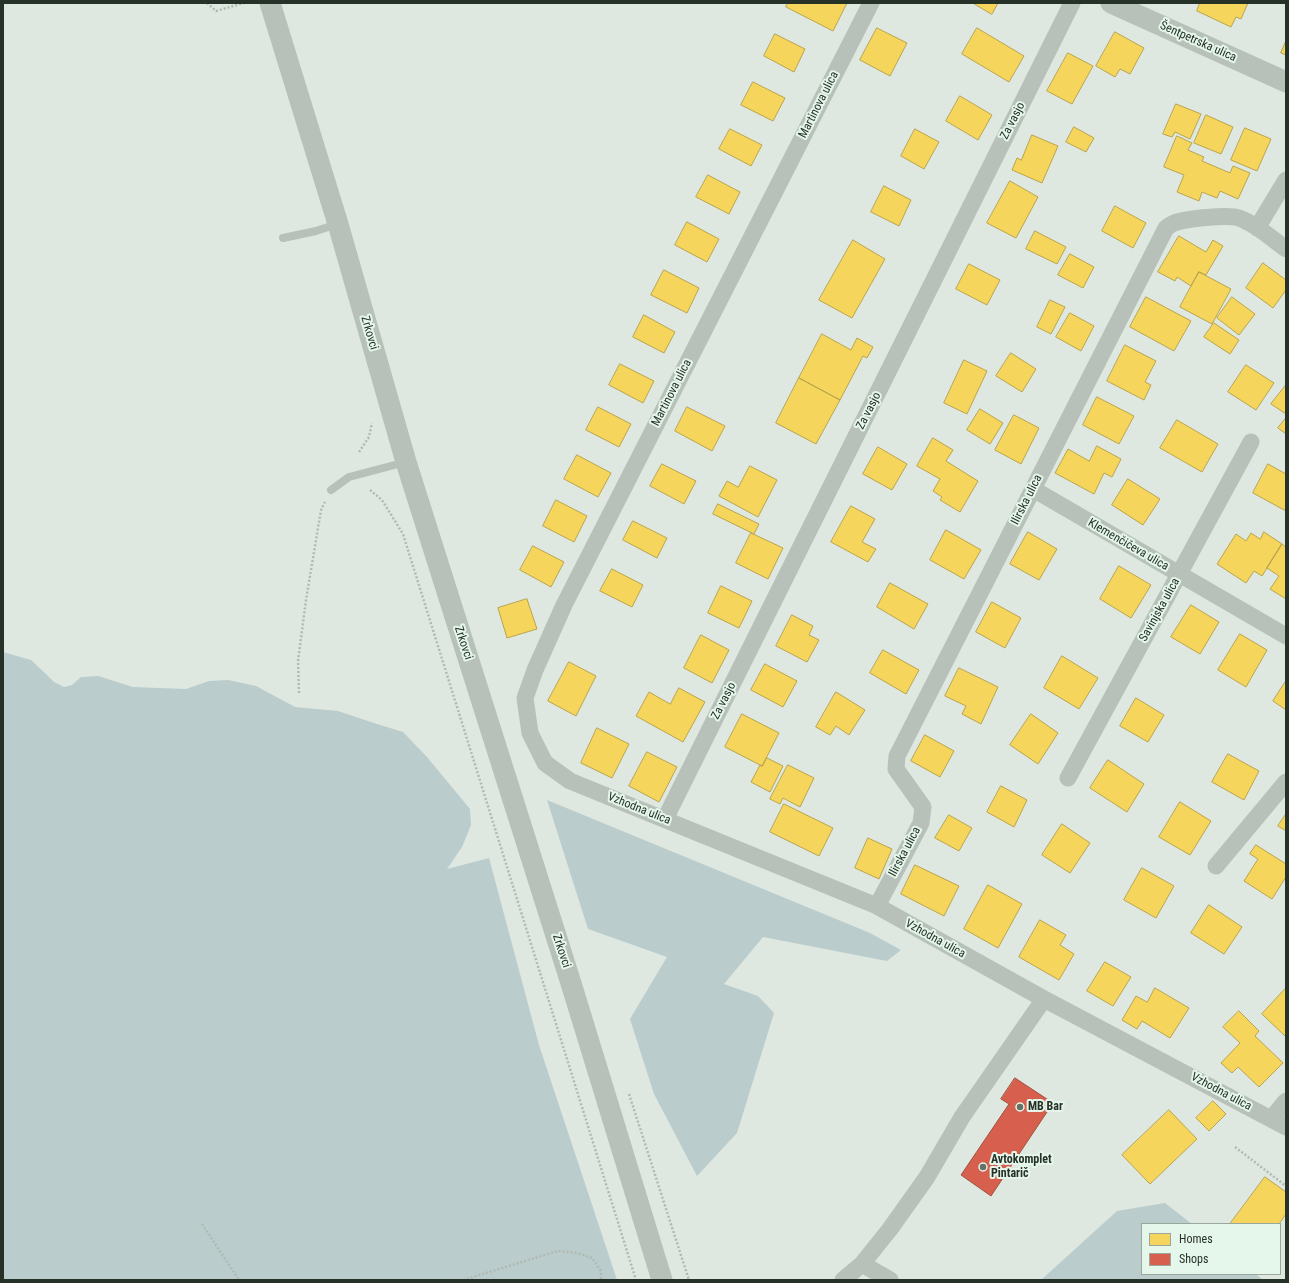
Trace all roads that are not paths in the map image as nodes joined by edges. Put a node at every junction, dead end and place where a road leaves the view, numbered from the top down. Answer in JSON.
{"nodes":[{"id":1,"x":270,"y":3,"type":"edge"},
{"id":2,"x":871,"y":3,"type":"edge"},
{"id":3,"x":1072,"y":3,"type":"edge"},
{"id":4,"x":1111,"y":3,"type":"edge"},
{"id":5,"x":1286,"y":82,"type":"edge"},
{"id":6,"x":1286,"y":180,"type":"edge"},
{"id":7,"x":338,"y":224,"type":"junction"},
{"id":8,"x":1258,"y":228,"type":"junction"},
{"id":9,"x":284,"y":238,"type":"dead end"},
{"id":10,"x":1286,"y":249,"type":"edge"},
{"id":11,"x":1252,"y":442,"type":"dead end"},
{"id":12,"x":406,"y":462,"type":"junction"},
{"id":13,"x":1033,"y":489,"type":"junction"},
{"id":14,"x":331,"y":490,"type":"road end"},
{"id":15,"x":1179,"y":574,"type":"junction"},
{"id":16,"x":1286,"y":636,"type":"edge"},
{"id":17,"x":1068,"y":778,"type":"dead end"},
{"id":18,"x":570,"y":781,"type":"joint"},
{"id":19,"x":1286,"y":782,"type":"edge"},
{"id":20,"x":665,"y":819,"type":"junction"},
{"id":21,"x":1216,"y":866,"type":"dead end"},
{"id":22,"x":877,"y":906,"type":"junction"},
{"id":23,"x":1044,"y":999,"type":"junction"},
{"id":24,"x":1286,"y":1102,"type":"edge"},
{"id":25,"x":1271,"y":1119,"type":"junction"},
{"id":26,"x":1286,"y":1127,"type":"edge"},
{"id":27,"x":862,"y":1264,"type":"junction"},
{"id":28,"x":662,"y":1280,"type":"edge"},
{"id":29,"x":843,"y":1280,"type":"edge"},
{"id":30,"x":890,"y":1280,"type":"edge"}],
"edges":[{"from":1,"to":7,"type":"street","name":"Zrkovci"},
{"from":2,"to":18,"type":"street","name":"Martinova ulica"},
{"from":3,"to":20,"type":"street","name":"Za vasjo"},
{"from":4,"to":5,"type":"street","name":"Šentpetrska ulica"},
{"from":6,"to":8,"type":"street"},
{"from":7,"to":9,"type":"lane"},
{"from":7,"to":12,"type":"street","name":"Zrkovci"},
{"from":8,"to":10,"type":"street","name":"Ilirska ulica"},
{"from":8,"to":13,"type":"street","name":"Ilirska ulica"},
{"from":11,"to":15,"type":"street","name":"Savinjska ulica"},
{"from":12,"to":14,"type":"lane"},
{"from":12,"to":28,"type":"street","name":"Zrkovci"},
{"from":13,"to":15,"type":"street","name":"Klemenčičeva ulica"},
{"from":13,"to":22,"type":"street","name":"Ilirska ulica"},
{"from":15,"to":16,"type":"street","name":"Klemenčičeva ulica"},
{"from":15,"to":17,"type":"street","name":"Savinjska ulica"},
{"from":18,"to":20,"type":"street","name":"Vzhodna ulica"},
{"from":19,"to":21,"type":"street"},
{"from":20,"to":22,"type":"street","name":"Vzhodna ulica"},
{"from":22,"to":23,"type":"street","name":"Vzhodna ulica"},
{"from":23,"to":25,"type":"street","name":"Vzhodna ulica"},
{"from":23,"to":27,"type":"street"},
{"from":24,"to":25,"type":"street"},
{"from":25,"to":26,"type":"street","name":"Vzhodna ulica"},
{"from":27,"to":29,"type":"street"},
{"from":27,"to":30,"type":"street"}]}
